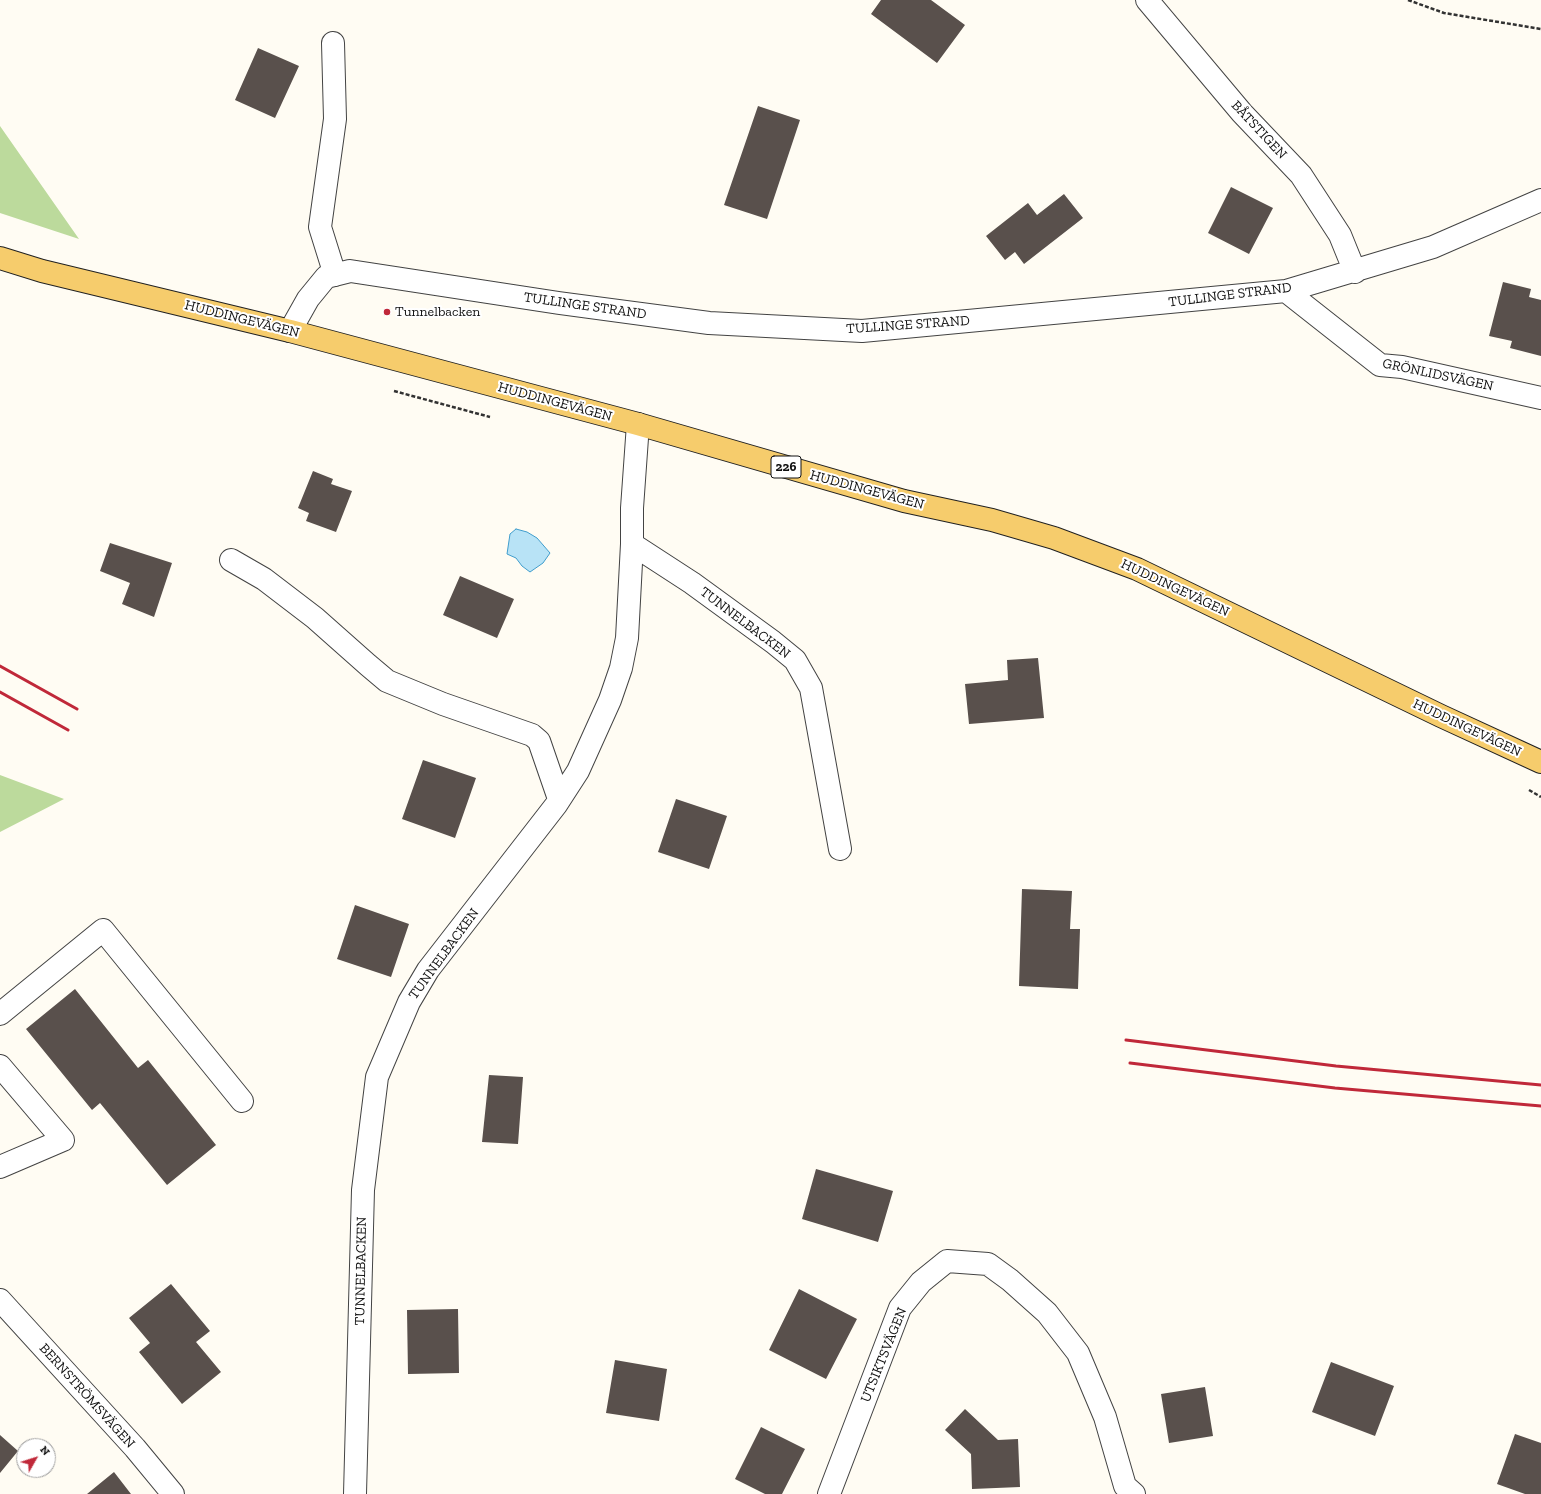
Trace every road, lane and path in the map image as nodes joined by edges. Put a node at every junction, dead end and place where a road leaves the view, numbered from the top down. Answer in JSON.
{"nodes":[{"id":1,"x":1147,"y":0,"type":"edge"},
{"id":2,"x":1408,"y":0,"type":"edge"},
{"id":3,"x":1541,"y":29,"type":"edge"},
{"id":4,"x":333,"y":43,"type":"dead end"},
{"id":5,"x":1541,"y":200,"type":"edge"},
{"id":6,"x":0,"y":258,"type":"edge"},
{"id":7,"x":1355,"y":272,"type":"junction"},
{"id":8,"x":335,"y":275,"type":"junction"},
{"id":9,"x":1286,"y":291,"type":"junction"},
{"id":10,"x":290,"y":331,"type":"junction"},
{"id":11,"x":392,"y":391,"type":"dead end"},
{"id":12,"x":1541,"y":398,"type":"edge"},
{"id":13,"x":490,"y":417,"type":"dead end"},
{"id":14,"x":638,"y":424,"type":"junction"},
{"id":15,"x":632,"y":544,"type":"junction"},
{"id":16,"x":231,"y":560,"type":"dead end"},
{"id":17,"x":1541,"y":762,"type":"edge"},
{"id":18,"x":1527,"y":789,"type":"dead end"},
{"id":19,"x":1541,"y":797,"type":"edge"},
{"id":20,"x":559,"y":799,"type":"junction"},
{"id":21,"x":840,"y":849,"type":"dead end"},
{"id":22,"x":0,"y":1014,"type":"edge"},
{"id":23,"x":0,"y":1066,"type":"edge"},
{"id":24,"x":242,"y":1101,"type":"dead end"},
{"id":25,"x":0,"y":1167,"type":"edge"},
{"id":26,"x":0,"y":1300,"type":"edge"},
{"id":27,"x":173,"y":1494,"type":"edge"},
{"id":28,"x":355,"y":1494,"type":"edge"},
{"id":29,"x":829,"y":1494,"type":"edge"},
{"id":30,"x":1134,"y":1494,"type":"edge"}],
"edges":[{"from":1,"to":7,"type":"street","name":"BÅTSTIGEN"},
{"from":2,"to":3,"type":"path"},
{"from":4,"to":8,"type":"street"},
{"from":5,"to":7,"type":"street","name":"TULLINGE STRAND"},
{"from":6,"to":10,"type":"main road","name":"HUDDINGEVÄGEN","number":"226"},
{"from":7,"to":9,"type":"street","name":"TULLINGE STRAND"},
{"from":8,"to":9,"type":"street","name":"TULLINGE STRAND"},
{"from":8,"to":10,"type":"street","name":"TULLINGE STRAND"},
{"from":9,"to":12,"type":"street","name":"GRÖNLIDSVÄGEN"},
{"from":10,"to":14,"type":"main road","name":"HUDDINGEVÄGEN","number":"226"},
{"from":11,"to":13,"type":"path"},
{"from":14,"to":15,"type":"street","name":"TUNNELBACKEN"},
{"from":14,"to":17,"type":"main road","name":"HUDDINGEVÄGEN","number":"226"},
{"from":15,"to":20,"type":"street","name":"TUNNELBACKEN"},
{"from":15,"to":21,"type":"street","name":"TUNNELBACKEN"},
{"from":16,"to":20,"type":"street"},
{"from":18,"to":19,"type":"path"},
{"from":20,"to":28,"type":"street","name":"TUNNELBACKEN"},
{"from":22,"to":24,"type":"street"},
{"from":23,"to":25,"type":"street"},
{"from":26,"to":27,"type":"street","name":"BERNSTRÖMSVÄGEN"},
{"from":29,"to":30,"type":"street","name":"UTSIKTSVÄGEN"}]}
